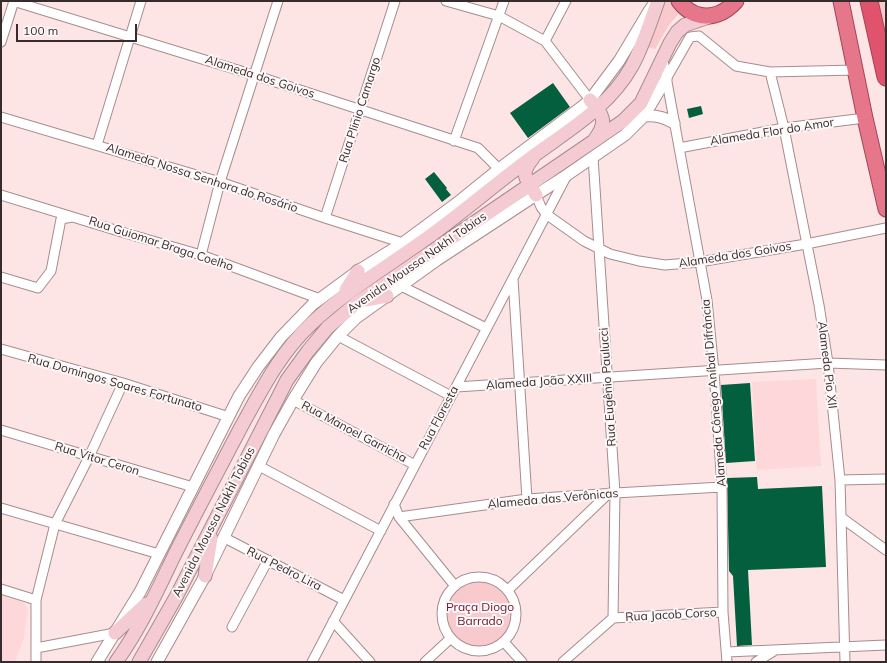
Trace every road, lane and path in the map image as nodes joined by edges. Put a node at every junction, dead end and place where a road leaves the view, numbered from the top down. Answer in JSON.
{"nodes":[{"id":1,"x":13,"y":1,"type":"edge"},
{"id":2,"x":141,"y":1,"type":"edge"},
{"id":3,"x":278,"y":1,"type":"edge"},
{"id":4,"x":396,"y":1,"type":"edge"},
{"id":5,"x":446,"y":1,"type":"edge"},
{"id":6,"x":504,"y":1,"type":"edge"},
{"id":7,"x":566,"y":1,"type":"edge"},
{"id":8,"x":658,"y":1,"type":"edge"},
{"id":9,"x":679,"y":1,"type":"edge"},
{"id":10,"x":736,"y":1,"type":"edge"},
{"id":11,"x":841,"y":1,"type":"edge"},
{"id":12,"x":869,"y":1,"type":"edge"},
{"id":13,"x":648,"y":6,"type":"edge"},
{"id":14,"x":499,"y":16,"type":"junction"},
{"id":15,"x":709,"y":17,"type":"junction"},
{"id":16,"x":129,"y":36,"type":"junction"},
{"id":17,"x":545,"y":41,"type":"junction"},
{"id":18,"x":1,"y":42,"type":"edge"},
{"id":19,"x":663,"y":60,"type":"junction"},
{"id":20,"x":856,"y":70,"type":"junction"},
{"id":21,"x":770,"y":72,"type":"junction"},
{"id":22,"x":254,"y":75,"type":"junction"},
{"id":23,"x":886,"y":77,"type":"edge"},
{"id":24,"x":666,"y":79,"type":"junction"},
{"id":25,"x":590,"y":105,"type":"junction"},
{"id":26,"x":360,"y":109,"type":"junction"},
{"id":27,"x":644,"y":116,"type":"junction"},
{"id":28,"x":1,"y":117,"type":"edge"},
{"id":29,"x":865,"y":118,"type":"junction"},
{"id":30,"x":674,"y":124,"type":"junction"},
{"id":31,"x":628,"y":125,"type":"junction"},
{"id":32,"x":784,"y":128,"type":"junction"},
{"id":33,"x":454,"y":141,"type":"junction"},
{"id":34,"x":592,"y":143,"type":"junction"},
{"id":35,"x":97,"y":145,"type":"junction"},
{"id":36,"x":679,"y":148,"type":"junction"},
{"id":37,"x":535,"y":155,"type":"junction"},
{"id":38,"x":593,"y":157,"type":"junction"},
{"id":39,"x":569,"y":169,"type":"junction"},
{"id":40,"x":502,"y":173,"type":"junction"},
{"id":41,"x":220,"y":182,"type":"junction"},
{"id":42,"x":533,"y":190,"type":"junction"},
{"id":43,"x":1,"y":195,"type":"edge"},
{"id":44,"x":475,"y":201,"type":"junction"},
{"id":45,"x":457,"y":203,"type":"junction"},
{"id":46,"x":504,"y":203,"type":"junction"},
{"id":47,"x":886,"y":208,"type":"edge"},
{"id":48,"x":546,"y":214,"type":"junction"},
{"id":49,"x":74,"y":217,"type":"junction"},
{"id":50,"x":325,"y":218,"type":"junction"},
{"id":51,"x":886,"y":228,"type":"edge"},
{"id":52,"x":454,"y":236,"type":"junction"},
{"id":53,"x":403,"y":243,"type":"junction"},
{"id":54,"x":806,"y":244,"type":"junction"},
{"id":55,"x":599,"y":248,"type":"junction"},
{"id":56,"x":201,"y":255,"type":"junction"},
{"id":57,"x":437,"y":260,"type":"junction"},
{"id":58,"x":699,"y":262,"type":"junction"},
{"id":59,"x":358,"y":271,"type":"junction"},
{"id":60,"x":1,"y":277,"type":"edge"},
{"id":61,"x":513,"y":278,"type":"junction"},
{"id":62,"x":402,"y":286,"type":"junction"},
{"id":63,"x":387,"y":296,"type":"junction"},
{"id":64,"x":340,"y":298,"type":"junction"},
{"id":65,"x":320,"y":299,"type":"junction"},
{"id":66,"x":358,"y":302,"type":"junction"},
{"id":67,"x":486,"y":328,"type":"junction"},
{"id":68,"x":338,"y":336,"type":"junction"},
{"id":69,"x":1,"y":349,"type":"edge"},
{"id":70,"x":828,"y":363,"type":"junction"},
{"id":71,"x":886,"y":365,"type":"edge"},
{"id":72,"x":714,"y":371,"type":"junction"},
{"id":73,"x":608,"y":377,"type":"junction"},
{"id":74,"x":123,"y":382,"type":"junction"},
{"id":75,"x":520,"y":383,"type":"junction"},
{"id":76,"x":456,"y":387,"type":"junction"},
{"id":77,"x":451,"y":396,"type":"junction"},
{"id":78,"x":293,"y":400,"type":"junction"},
{"id":79,"x":229,"y":417,"type":"junction"},
{"id":80,"x":1,"y":430,"type":"edge"},
{"id":81,"x":233,"y":442,"type":"junction"},
{"id":82,"x":250,"y":454,"type":"junction"},
{"id":83,"x":89,"y":457,"type":"junction"},
{"id":84,"x":415,"y":465,"type":"junction"},
{"id":85,"x":259,"y":466,"type":"junction"},
{"id":86,"x":220,"y":467,"type":"junction"},
{"id":87,"x":237,"y":477,"type":"junction"},
{"id":88,"x":886,"y":479,"type":"edge"},
{"id":89,"x":840,"y":480,"type":"junction"},
{"id":90,"x":193,"y":487,"type":"junction"},
{"id":91,"x":722,"y":487,"type":"junction"},
{"id":92,"x":612,"y":493,"type":"junction"},
{"id":93,"x":527,"y":499,"type":"junction"},
{"id":94,"x":394,"y":504,"type":"junction"},
{"id":95,"x":1,"y":508,"type":"edge"},
{"id":96,"x":399,"y":517,"type":"junction"},
{"id":97,"x":842,"y":518,"type":"junction"},
{"id":98,"x":55,"y":524,"type":"junction"},
{"id":99,"x":213,"y":526,"type":"junction"},
{"id":100,"x":381,"y":531,"type":"junction"},
{"id":101,"x":223,"y":537,"type":"junction"},
{"id":102,"x":886,"y":550,"type":"edge"},
{"id":103,"x":159,"y":554,"type":"junction"},
{"id":104,"x":268,"y":560,"type":"junction"},
{"id":105,"x":205,"y":576,"type":"junction"},
{"id":106,"x":455,"y":586,"type":"junction"},
{"id":107,"x":1,"y":589,"type":"edge"},
{"id":108,"x":508,"y":590,"type":"junction"},
{"id":109,"x":156,"y":594,"type":"junction"},
{"id":110,"x":36,"y":600,"type":"junction"},
{"id":111,"x":344,"y":600,"type":"junction"},
{"id":112,"x":723,"y":612,"type":"junction"},
{"id":113,"x":613,"y":618,"type":"junction"},
{"id":114,"x":333,"y":621,"type":"junction"},
{"id":115,"x":232,"y":627,"type":"dead end"},
{"id":116,"x":115,"y":634,"type":"junction"},
{"id":117,"x":451,"y":638,"type":"junction"},
{"id":118,"x":504,"y":642,"type":"junction"},
{"id":119,"x":886,"y":645,"type":"edge"},
{"id":120,"x":844,"y":648,"type":"junction"},
{"id":121,"x":775,"y":650,"type":"junction"},
{"id":122,"x":727,"y":652,"type":"junction"},
{"id":123,"x":35,"y":656,"type":"edge"},
{"id":124,"x":163,"y":657,"type":"edge"},
{"id":125,"x":97,"y":662,"type":"edge"},
{"id":126,"x":116,"y":662,"type":"edge"},
{"id":127,"x":139,"y":662,"type":"edge"},
{"id":128,"x":157,"y":662,"type":"edge"},
{"id":129,"x":312,"y":662,"type":"edge"},
{"id":130,"x":370,"y":662,"type":"edge"},
{"id":131,"x":425,"y":662,"type":"edge"},
{"id":132,"x":522,"y":662,"type":"edge"},
{"id":133,"x":564,"y":662,"type":"edge"},
{"id":134,"x":727,"y":662,"type":"edge"},
{"id":135,"x":756,"y":662,"type":"edge"},
{"id":136,"x":845,"y":662,"type":"edge"}],
"edges":[{"from":1,"to":16,"type":"street","name":"Alameda dos Goivos"},
{"from":1,"to":18,"type":"street"},
{"from":2,"to":16,"type":"street"},
{"from":3,"to":22,"type":"street"},
{"from":4,"to":26,"type":"street","name":"Rua Plinio Camargo"},
{"from":5,"to":14,"type":"street"},
{"from":6,"to":14,"type":"street"},
{"from":7,"to":17,"type":"street"},
{"from":8,"to":13,"type":"street"},
{"from":8,"to":25,"type":"main road","name":"Avenida Moussa Nakhl Tobias"},
{"from":9,"to":15,"type":"highway"},
{"from":10,"to":15,"type":"highway","name":"Avenida Moussa Nakhl Tobias"},
{"from":11,"to":20,"type":"highway"},
{"from":12,"to":23,"type":"highway"},
{"from":13,"to":25,"type":"street"},
{"from":14,"to":17,"type":"street"},
{"from":14,"to":33,"type":"street"},
{"from":15,"to":19,"type":"main road","name":"Avenida Moussa Nakhl Tobias"},
{"from":16,"to":22,"type":"street","name":"Alameda dos Goivos"},
{"from":16,"to":35,"type":"street"},
{"from":17,"to":25,"type":"street"},
{"from":19,"to":24,"type":"street","name":"Alameda Cônego Aníbal Difrância"},
{"from":19,"to":31,"type":"main road","name":"Avenida Moussa Nakhl Tobias"},
{"from":20,"to":21,"type":"street"},
{"from":20,"to":29,"type":"highway"},
{"from":21,"to":24,"type":"street"},
{"from":21,"to":32,"type":"street","name":"Alameda Pio XII"},
{"from":22,"to":26,"type":"street","name":"Alameda dos Goivos"},
{"from":22,"to":41,"type":"street"},
{"from":24,"to":27,"type":"street"},
{"from":24,"to":30,"type":"street","name":"Alameda Cônego Aníbal Difrância"},
{"from":25,"to":34,"type":"main road"},
{"from":25,"to":37,"type":"main road","name":"Avenida Moussa Nakhl Tobias"},
{"from":25,"to":40,"type":"street"},
{"from":26,"to":33,"type":"street","name":"Alameda dos Goivos"},
{"from":26,"to":50,"type":"street","name":"Rua Plinio Camargo"},
{"from":27,"to":30,"type":"street"},
{"from":27,"to":31,"type":"street"},
{"from":28,"to":35,"type":"street","name":"Alameda Nossa Senhora do Rosário"},
{"from":29,"to":32,"type":"street","name":"Alameda Flor do Amor"},
{"from":29,"to":47,"type":"highway"},
{"from":30,"to":36,"type":"street","name":"Alameda Cônego Aníbal Difrância"},
{"from":31,"to":34,"type":"main road","name":"Avenida Moussa Nakhl Tobias"},
{"from":31,"to":38,"type":"street"},
{"from":32,"to":36,"type":"street","name":"Alameda Flor do Amor"},
{"from":32,"to":54,"type":"street","name":"Alameda Pio XII"},
{"from":33,"to":40,"type":"street","name":"Alameda dos Goivos"},
{"from":34,"to":39,"type":"main road","name":"Avenida Moussa Nakhl Tobias"},
{"from":35,"to":41,"type":"street","name":"Alameda Nossa Senhora do Rosário"},
{"from":36,"to":58,"type":"street","name":"Alameda Cônego Aníbal Difrância"},
{"from":37,"to":40,"type":"main road","name":"Avenida Moussa Nakhl Tobias"},
{"from":37,"to":42,"type":"main road"},
{"from":38,"to":39,"type":"street"},
{"from":38,"to":55,"type":"street","name":"Rua Eugênio Paulucci"},
{"from":39,"to":42,"type":"main road","name":"Avenida Moussa Nakhl Tobias"},
{"from":39,"to":48,"type":"street","name":"Rua Floresta"},
{"from":40,"to":44,"type":"main road","name":"Avenida Moussa Nakhl Tobias"},
{"from":40,"to":45,"type":"street"},
{"from":40,"to":46,"type":"main road"},
{"from":41,"to":50,"type":"street","name":"Alameda Nossa Senhora do Rosário"},
{"from":41,"to":56,"type":"street"},
{"from":42,"to":46,"type":"main road","name":"Avenida Moussa Nakhl Tobias"},
{"from":42,"to":48,"type":"street","name":"Alameda dos Goivos"},
{"from":42,"to":57,"type":"street"},
{"from":43,"to":49,"type":"street","name":"Rua Guiomar Braga Coelho"},
{"from":44,"to":45,"type":"main road"},
{"from":44,"to":64,"type":"main road","name":"Avenida Moussa Nakhl Tobias"},
{"from":45,"to":53,"type":"street"},
{"from":46,"to":52,"type":"main road","name":"Avenida Moussa Nakhl Tobias"},
{"from":48,"to":55,"type":"street","name":"Alameda dos Goivos"},
{"from":48,"to":61,"type":"street","name":"Rua Floresta"},
{"from":49,"to":56,"type":"street","name":"Rua Guiomar Braga Coelho"},
{"from":49,"to":60,"type":"street"},
{"from":50,"to":53,"type":"street","name":"Alameda Nossa Senhora do Rosário"},
{"from":51,"to":54,"type":"street","name":"Alameda dos Goivos"},
{"from":52,"to":57,"type":"main road"},
{"from":52,"to":66,"type":"main road","name":"Avenida Moussa Nakhl Tobias"},
{"from":53,"to":59,"type":"street"},
{"from":54,"to":58,"type":"street","name":"Alameda dos Goivos"},
{"from":54,"to":70,"type":"street","name":"Alameda Pio XII"},
{"from":55,"to":58,"type":"street","name":"Alameda dos Goivos"},
{"from":55,"to":73,"type":"street","name":"Rua Eugênio Paulucci"},
{"from":56,"to":65,"type":"street","name":"Rua Guiomar Braga Coelho"},
{"from":57,"to":62,"type":"street"},
{"from":58,"to":72,"type":"street","name":"Alameda Cônego Aníbal Difrância"},
{"from":59,"to":64,"type":"main road"},
{"from":59,"to":65,"type":"street"},
{"from":61,"to":67,"type":"street","name":"Rua Floresta"},
{"from":61,"to":75,"type":"street"},
{"from":62,"to":63,"type":"street"},
{"from":62,"to":67,"type":"street"},
{"from":63,"to":66,"type":"main road"},
{"from":63,"to":68,"type":"street"},
{"from":64,"to":81,"type":"main road","name":"Avenida Moussa Nakhl Tobias"},
{"from":65,"to":79,"type":"street"},
{"from":66,"to":82,"type":"main road","name":"Avenida Moussa Nakhl Tobias"},
{"from":67,"to":76,"type":"street","name":"Rua Floresta"},
{"from":68,"to":77,"type":"street"},
{"from":68,"to":78,"type":"street"},
{"from":69,"to":74,"type":"street","name":"Rua Domingos Soares Fortunato"},
{"from":70,"to":71,"type":"street","name":"Alameda João XXIII"},
{"from":70,"to":72,"type":"street","name":"Alameda João XXIII"},
{"from":70,"to":89,"type":"street","name":"Alameda Pio XII"},
{"from":72,"to":73,"type":"street","name":"Alameda João XXIII"},
{"from":72,"to":91,"type":"street","name":"Alameda Cônego Aníbal Difrância"},
{"from":73,"to":75,"type":"street","name":"Alameda João XXIII"},
{"from":73,"to":92,"type":"street","name":"Rua Eugênio Paulucci"},
{"from":74,"to":79,"type":"street","name":"Rua Domingos Soares Fortunato"},
{"from":74,"to":83,"type":"street"},
{"from":75,"to":76,"type":"street","name":"Alameda João XXIII"},
{"from":75,"to":93,"type":"street"},
{"from":76,"to":77,"type":"street","name":"Rua Floresta"},
{"from":77,"to":84,"type":"street","name":"Rua Floresta"},
{"from":78,"to":84,"type":"street","name":"Rua Manoel Garricha"},
{"from":78,"to":85,"type":"street"},
{"from":79,"to":90,"type":"street"},
{"from":80,"to":83,"type":"street","name":"Rua Vitor Ceron"},
{"from":81,"to":82,"type":"main road"},
{"from":81,"to":86,"type":"main road","name":"Avenida Moussa Nakhl Tobias"},
{"from":82,"to":87,"type":"main road","name":"Avenida Moussa Nakhl Tobias"},
{"from":83,"to":90,"type":"street","name":"Rua Vitor Ceron"},
{"from":83,"to":98,"type":"street"},
{"from":84,"to":94,"type":"street","name":"Rua Floresta"},
{"from":85,"to":100,"type":"street"},
{"from":85,"to":101,"type":"street"},
{"from":86,"to":87,"type":"main road"},
{"from":86,"to":109,"type":"main road","name":"Avenida Moussa Nakhl Tobias"},
{"from":87,"to":99,"type":"main road","name":"Avenida Moussa Nakhl Tobias"},
{"from":88,"to":89,"type":"street"},
{"from":89,"to":97,"type":"street","name":"Alameda Pio XII"},
{"from":90,"to":103,"type":"street"},
{"from":91,"to":92,"type":"street","name":"Alameda das Verônicas"},
{"from":91,"to":112,"type":"street","name":"Alameda Cônego Aníbal Difrância"},
{"from":92,"to":93,"type":"street","name":"Alameda das Verônicas"},
{"from":92,"to":108,"type":"street"},
{"from":92,"to":113,"type":"street","name":"Rua Eugênio Paulucci"},
{"from":93,"to":96,"type":"street","name":"Alameda das Verônicas"},
{"from":94,"to":96,"type":"street"},
{"from":94,"to":100,"type":"street","name":"Rua Floresta"},
{"from":95,"to":98,"type":"street"},
{"from":96,"to":106,"type":"street"},
{"from":97,"to":102,"type":"street"},
{"from":97,"to":120,"type":"street","name":"Alameda Pio XII"},
{"from":98,"to":103,"type":"street"},
{"from":98,"to":110,"type":"street"},
{"from":99,"to":105,"type":"main road"},
{"from":99,"to":127,"type":"main road","name":"Avenida Moussa Nakhl Tobias"},
{"from":100,"to":111,"type":"street","name":"Rua Floresta"},
{"from":101,"to":104,"type":"street","name":"Rua Pedro Lira"},
{"from":101,"to":105,"type":"street"},
{"from":103,"to":116,"type":"street"},
{"from":104,"to":111,"type":"street","name":"Rua Pedro Lira"},
{"from":104,"to":115,"type":"street"},
{"from":105,"to":124,"type":"street"},
{"from":106,"to":108,"type":"street"},
{"from":106,"to":117,"type":"street"},
{"from":107,"to":110,"type":"street"},
{"from":108,"to":118,"type":"street"},
{"from":109,"to":116,"type":"main road"},
{"from":109,"to":126,"type":"main road","name":"Avenida Moussa Nakhl Tobias"},
{"from":110,"to":123,"type":"street"},
{"from":111,"to":114,"type":"street","name":"Rua Floresta"},
{"from":112,"to":113,"type":"street","name":"Rua Jacob Corso"},
{"from":112,"to":122,"type":"street","name":"Alameda Cônego Aníbal Difrância"},
{"from":113,"to":133,"type":"street","name":"Rua Jacob Corso"},
{"from":114,"to":129,"type":"street","name":"Rua Floresta"},
{"from":114,"to":130,"type":"street"},
{"from":116,"to":123,"type":"street"},
{"from":116,"to":125,"type":"street"},
{"from":117,"to":118,"type":"street"},
{"from":117,"to":131,"type":"street"},
{"from":118,"to":132,"type":"street"},
{"from":119,"to":120,"type":"street"},
{"from":120,"to":121,"type":"street"},
{"from":120,"to":136,"type":"street","name":"Alameda Pio XII"},
{"from":121,"to":122,"type":"street"},
{"from":121,"to":135,"type":"street"},
{"from":122,"to":134,"type":"street","name":"Alameda Cônego Aníbal Difrância"},
{"from":124,"to":128,"type":"street"}]}
